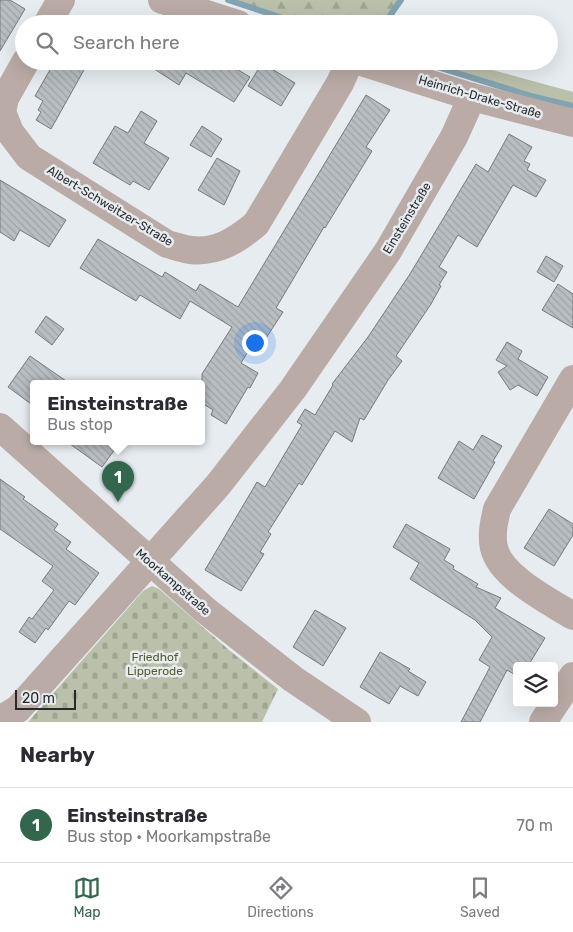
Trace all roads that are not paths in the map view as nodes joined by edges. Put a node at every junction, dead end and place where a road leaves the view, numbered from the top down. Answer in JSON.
{"nodes":[{"id":1,"x":61,"y":0,"type":"edge"},
{"id":2,"x":162,"y":0,"type":"edge"},
{"id":3,"x":52,"y":15,"type":"edge"},
{"id":4,"x":210,"y":15,"type":"edge"},
{"id":5,"x":21,"y":70,"type":"edge"},
{"id":6,"x":346,"y":70,"type":"edge"},
{"id":7,"x":386,"y":70,"type":"edge"},
{"id":8,"x":472,"y":97,"type":"junction"},
{"id":9,"x":573,"y":123,"type":"edge"},
{"id":10,"x":573,"y":379,"type":"edge"},
{"id":11,"x":0,"y":427,"type":"edge"},
{"id":12,"x":149,"y":561,"type":"junction"},
{"id":13,"x":573,"y":616,"type":"edge"},
{"id":14,"x":573,"y":676,"type":"edge"},
{"id":15,"x":0,"y":720,"type":"edge"},
{"id":16,"x":357,"y":722,"type":"edge"},
{"id":17,"x":543,"y":722,"type":"edge"}],
"edges":[{"from":1,"to":3,"type":"street"},
{"from":2,"to":4,"type":"street"},
{"from":5,"to":6,"type":"street","name":"Albert-Schweitzer-Straße"},
{"from":7,"to":8,"type":"street","name":"Heinrich-Drake-Straße"},
{"from":8,"to":9,"type":"street","name":"Heinrich-Drake-Straße"},
{"from":8,"to":12,"type":"street","name":"Einsteinstraße"},
{"from":10,"to":13,"type":"street"},
{"from":11,"to":12,"type":"street","name":"Moorkampstraße"},
{"from":12,"to":15,"type":"street","name":"Einsteinstraße"},
{"from":12,"to":16,"type":"street","name":"Moorkampstraße"},
{"from":14,"to":17,"type":"street"}]}
